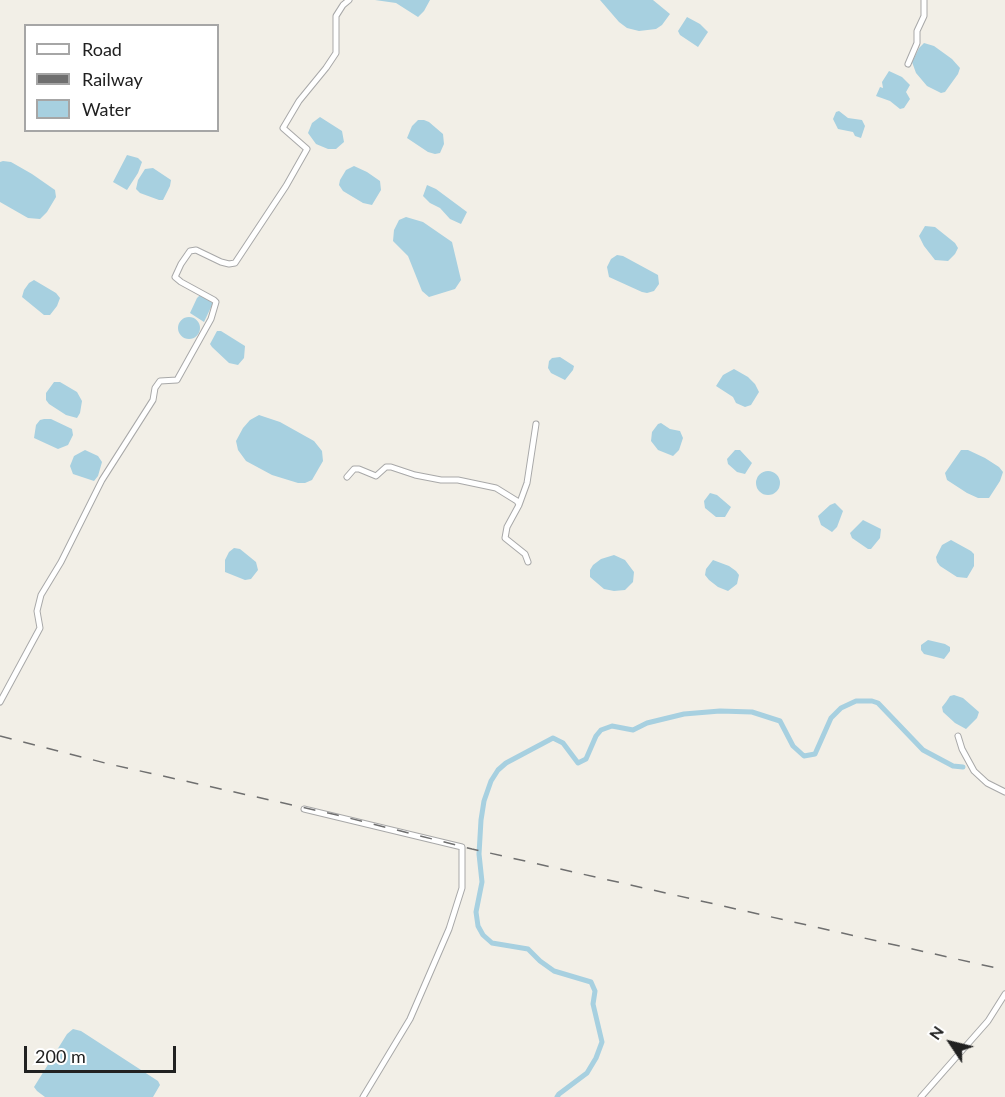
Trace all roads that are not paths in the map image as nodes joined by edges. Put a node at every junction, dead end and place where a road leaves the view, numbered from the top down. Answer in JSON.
{"nodes":[{"id":1,"x":349,"y":0,"type":"edge"},
{"id":2,"x":924,"y":0,"type":"edge"},
{"id":3,"x":908,"y":64,"type":"dead end"},
{"id":4,"x":536,"y":424,"type":"dead end"},
{"id":5,"x":347,"y":477,"type":"dead end"},
{"id":6,"x":519,"y":505,"type":"junction"},
{"id":7,"x":528,"y":562,"type":"dead end"},
{"id":8,"x":0,"y":702,"type":"edge"},
{"id":9,"x":958,"y":736,"type":"dead end"},
{"id":10,"x":1005,"y":792,"type":"edge"},
{"id":11,"x":304,"y":809,"type":"dead end"},
{"id":12,"x":1005,"y":994,"type":"edge"},
{"id":13,"x":363,"y":1097,"type":"edge"},
{"id":14,"x":921,"y":1097,"type":"edge"}],
"edges":[{"from":1,"to":8,"type":"street"},
{"from":2,"to":3,"type":"street"},
{"from":4,"to":6,"type":"street"},
{"from":5,"to":6,"type":"street"},
{"from":6,"to":7,"type":"street"},
{"from":9,"to":10,"type":"street"},
{"from":11,"to":13,"type":"street"},
{"from":12,"to":14,"type":"street"}]}
